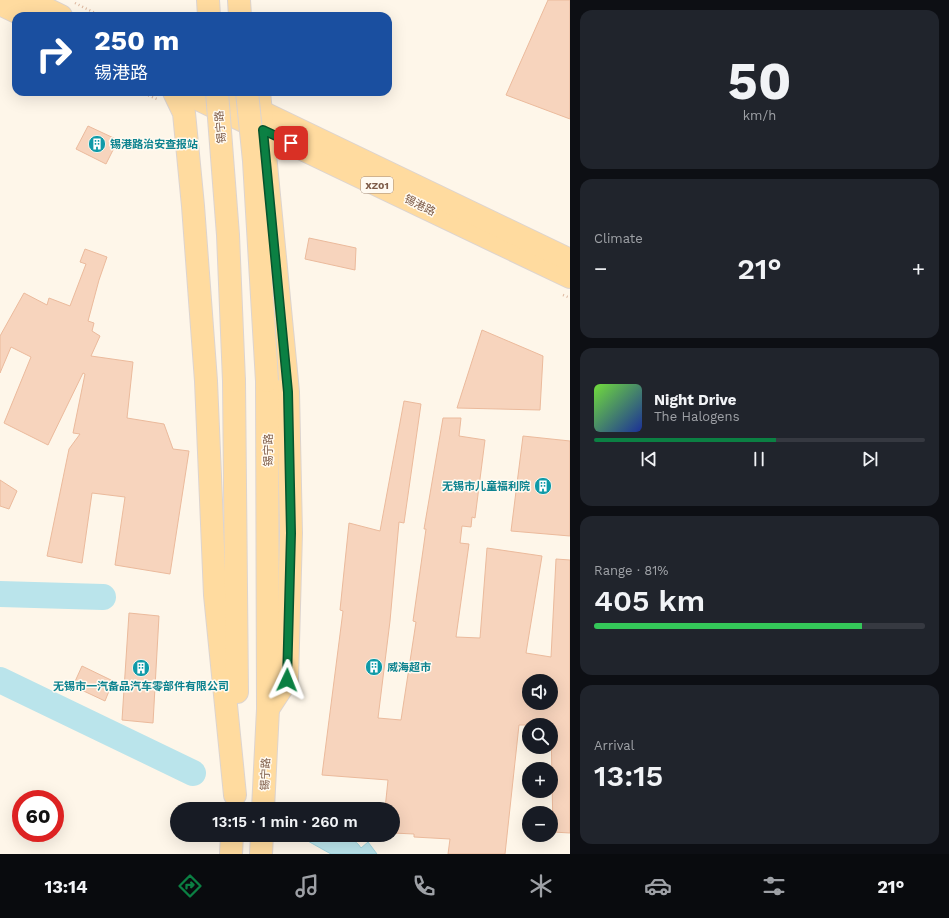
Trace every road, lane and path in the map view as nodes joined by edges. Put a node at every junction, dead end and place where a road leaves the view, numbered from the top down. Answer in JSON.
{"nodes":[{"id":1,"x":28,"y":0,"type":"edge"},
{"id":2,"x":68,"y":0,"type":"edge"},
{"id":3,"x":208,"y":0,"type":"edge"},
{"id":4,"x":239,"y":0,"type":"edge"},
{"id":5,"x":253,"y":0,"type":"edge"},
{"id":6,"x":0,"y":4,"type":"edge"},
{"id":7,"x":17,"y":12,"type":"edge"},
{"id":8,"x":53,"y":12,"type":"edge"},
{"id":9,"x":93,"y":12,"type":"edge"},
{"id":10,"x":209,"y":12,"type":"edge"},
{"id":11,"x":240,"y":12,"type":"edge"},
{"id":12,"x":254,"y":12,"type":"edge"},
{"id":13,"x":176,"y":96,"type":"edge"},
{"id":14,"x":199,"y":96,"type":"edge"},
{"id":15,"x":217,"y":96,"type":"edge"},
{"id":16,"x":229,"y":96,"type":"edge"},
{"id":17,"x":248,"y":96,"type":"edge"},
{"id":18,"x":261,"y":111,"type":"edge"},
{"id":19,"x":570,"y":260,"type":"edge"},
{"id":20,"x":570,"y":277,"type":"edge"},
{"id":21,"x":268,"y":709,"type":"junction"},
{"id":22,"x":234,"y":802,"type":"edge"},
{"id":23,"x":263,"y":802,"type":"edge"},
{"id":24,"x":232,"y":842,"type":"edge"},
{"id":25,"x":262,"y":842,"type":"edge"},
{"id":26,"x":231,"y":854,"type":"edge"},
{"id":27,"x":261,"y":854,"type":"edge"}],
"edges":[{"from":1,"to":8,"type":"main road"},
{"from":2,"to":9,"type":"path"},
{"from":3,"to":10,"type":"main road"},
{"from":4,"to":11,"type":"main road"},
{"from":5,"to":12,"type":"main road"},
{"from":6,"to":7,"type":"main road"},
{"from":13,"to":22,"type":"main road"},
{"from":14,"to":18,"type":"main road","name":"锡港路","number":"XZ01"},
{"from":15,"to":22,"type":"main road","name":"锡宁路","bridge":true},
{"from":16,"to":18,"type":"main road","name":"锡港路","number":"XZ01"},
{"from":17,"to":21,"type":"main road","name":"锡宁路","bridge":true},
{"from":18,"to":19,"type":"main road","name":"锡港路","number":"XZ01"},
{"from":18,"to":20,"type":"main road","name":"锡港路","number":"XZ01"},
{"from":18,"to":21,"type":"main road"},
{"from":21,"to":23,"type":"main road","name":"锡宁路"},
{"from":24,"to":26,"type":"main road"},
{"from":25,"to":27,"type":"main road"}]}
